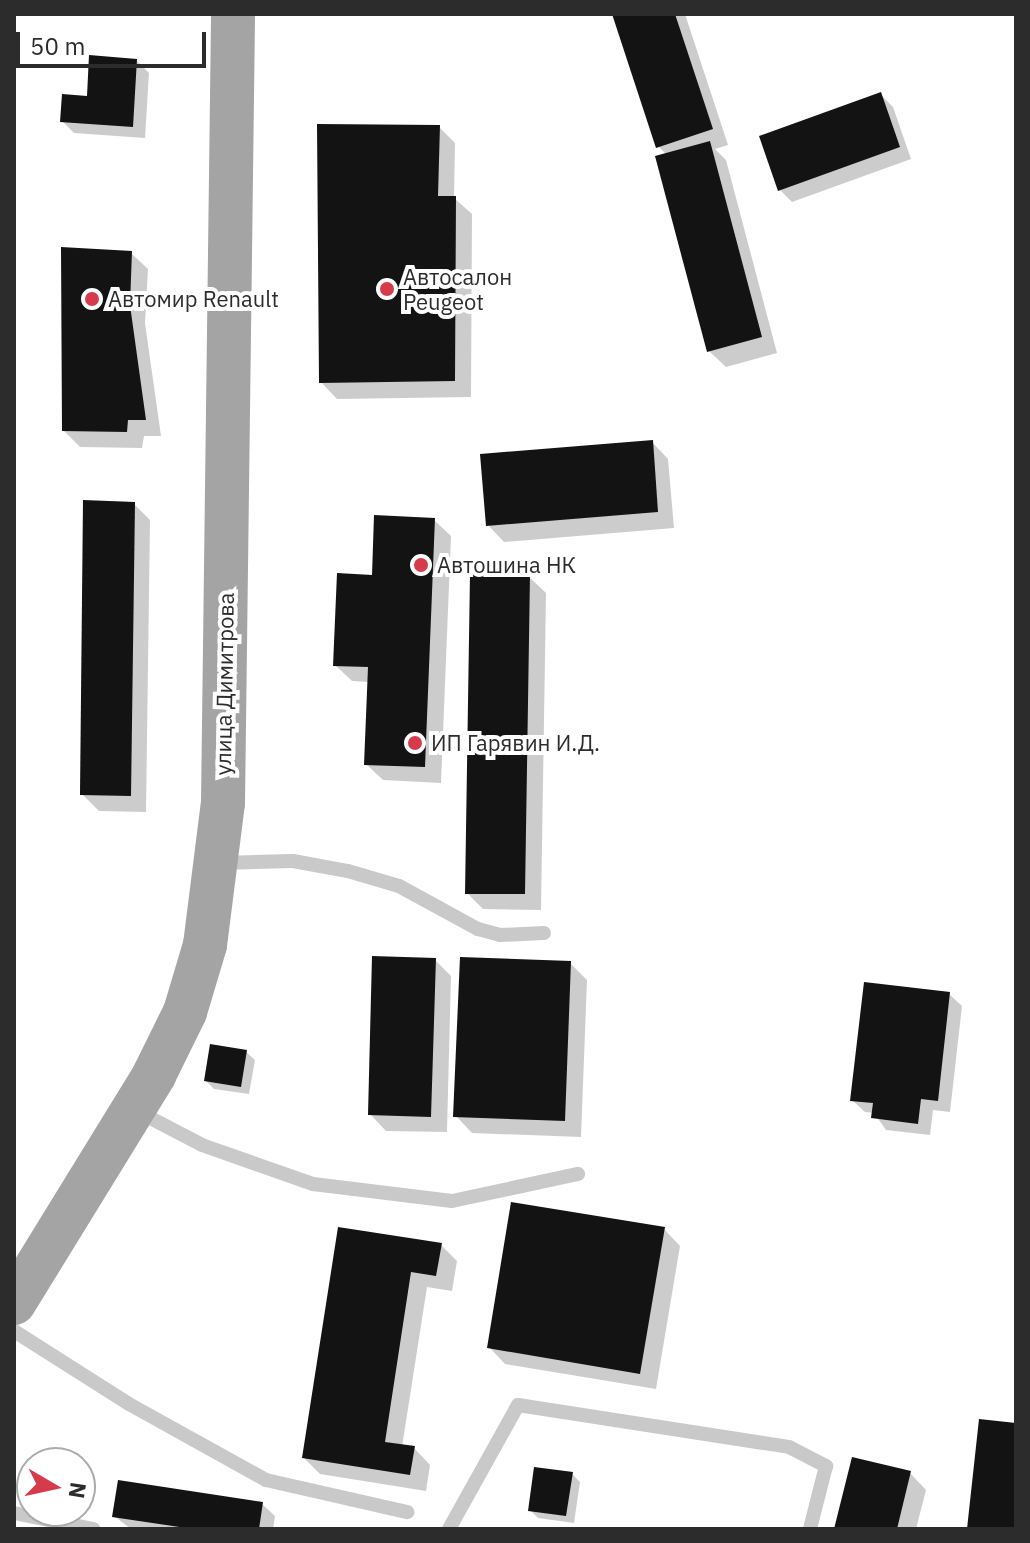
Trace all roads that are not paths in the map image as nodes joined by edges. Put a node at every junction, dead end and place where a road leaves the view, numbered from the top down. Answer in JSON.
{"nodes":[{"id":1,"x":233,"y":14,"type":"edge"},
{"id":2,"x":218,"y":864,"type":"junction"},
{"id":3,"x":544,"y":933,"type":"dead end"},
{"id":4,"x":133,"y":1109,"type":"junction"},
{"id":5,"x":578,"y":1174,"type":"dead end"},
{"id":6,"x":14,"y":1303,"type":"edge"},
{"id":7,"x":14,"y":1331,"type":"edge"},
{"id":8,"x":407,"y":1512,"type":"dead end"},
{"id":9,"x":14,"y":1513,"type":"edge"},
{"id":10,"x":93,"y":1529,"type":"edge"},
{"id":11,"x":449,"y":1529,"type":"edge"},
{"id":12,"x":810,"y":1529,"type":"edge"}],
"edges":[{"from":1,"to":2,"type":"main road","name":"улица Димитрова"},
{"from":2,"to":3,"type":"lane"},
{"from":2,"to":4,"type":"main road","name":"улица Димитрова"},
{"from":4,"to":5,"type":"lane"},
{"from":4,"to":6,"type":"main road","name":"улица Димитрова"},
{"from":7,"to":8,"type":"lane"},
{"from":9,"to":10,"type":"lane"},
{"from":11,"to":12,"type":"lane"}]}
